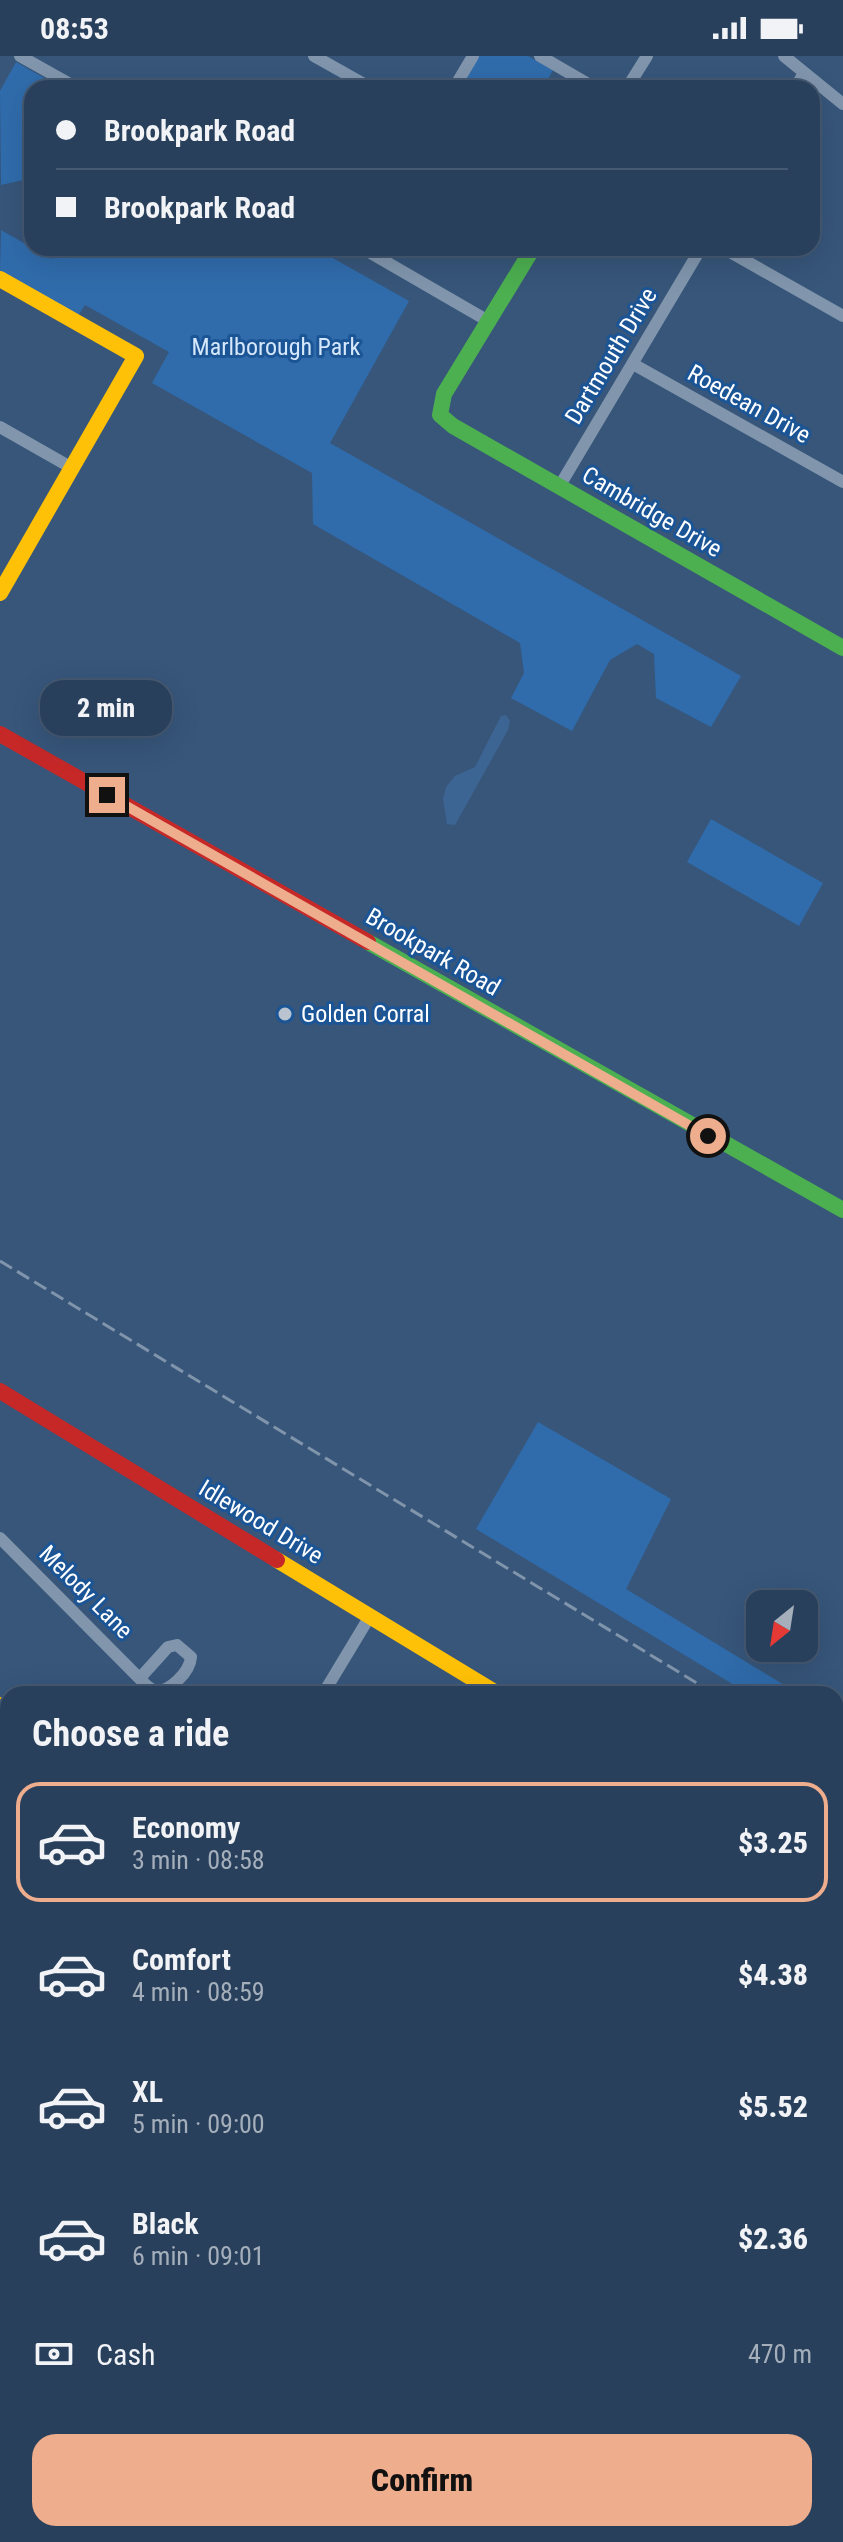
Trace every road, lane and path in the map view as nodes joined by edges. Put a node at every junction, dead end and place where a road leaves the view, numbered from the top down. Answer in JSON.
{"nodes":[{"id":1,"x":20,"y":56,"type":"edge"},
{"id":2,"x":314,"y":56,"type":"edge"},
{"id":3,"x":473,"y":56,"type":"edge"},
{"id":4,"x":540,"y":56,"type":"edge"},
{"id":5,"x":647,"y":56,"type":"edge"},
{"id":6,"x":784,"y":56,"type":"edge"},
{"id":7,"x":804,"y":73,"type":"junction"},
{"id":8,"x":63,"y":80,"type":"edge"},
{"id":9,"x":357,"y":80,"type":"edge"},
{"id":10,"x":459,"y":80,"type":"edge"},
{"id":11,"x":581,"y":80,"type":"edge"},
{"id":12,"x":632,"y":80,"type":"edge"},
{"id":13,"x":800,"y":80,"type":"edge"},
{"id":14,"x":813,"y":80,"type":"edge"},
{"id":15,"x":820,"y":86,"type":"edge"},
{"id":16,"x":843,"y":104,"type":"edge"},
{"id":17,"x":376,"y":256,"type":"edge"},
{"id":18,"x":528,"y":256,"type":"edge"},
{"id":19,"x":696,"y":256,"type":"edge"},
{"id":20,"x":737,"y":256,"type":"edge"},
{"id":21,"x":0,"y":279,"type":"edge"},
{"id":22,"x":843,"y":316,"type":"edge"},
{"id":23,"x":490,"y":322,"type":"junction"},
{"id":24,"x":633,"y":364,"type":"junction"},
{"id":25,"x":0,"y":427,"type":"edge"},
{"id":26,"x":72,"y":468,"type":"junction"},
{"id":27,"x":843,"y":482,"type":"edge"},
{"id":28,"x":559,"y":487,"type":"junction"},
{"id":29,"x":3,"y":583,"type":"edge"},
{"id":30,"x":843,"y":648,"type":"edge"},
{"id":31,"x":0,"y":734,"type":"edge"},
{"id":32,"x":843,"y":1210,"type":"edge"},
{"id":33,"x":0,"y":1391,"type":"edge"},
{"id":34,"x":0,"y":1538,"type":"edge"},
{"id":35,"x":370,"y":1616,"type":"junction"},
{"id":36,"x":140,"y":1678,"type":"dead end"},
{"id":37,"x":328,"y":1686,"type":"edge"},
{"id":38,"x":475,"y":1686,"type":"edge"}],
"edges":[{"from":1,"to":8,"type":"street"},
{"from":2,"to":9,"type":"street"},
{"from":3,"to":10,"type":"street"},
{"from":4,"to":11,"type":"street"},
{"from":5,"to":12,"type":"street"},
{"from":6,"to":7,"type":"street"},
{"from":7,"to":13,"type":"street"},
{"from":7,"to":14,"type":"street"},
{"from":15,"to":16,"type":"street"},
{"from":17,"to":23,"type":"street"},
{"from":18,"to":23,"type":"main road"},
{"from":19,"to":24,"type":"street","name":"Dartmouth Drive"},
{"from":20,"to":22,"type":"street"},
{"from":21,"to":26,"type":"main road"},
{"from":23,"to":28,"type":"main road","name":"Cambridge Drive"},
{"from":24,"to":27,"type":"street","name":"Roedean Drive"},
{"from":24,"to":28,"type":"street","name":"Dartmouth Drive"},
{"from":25,"to":26,"type":"street"},
{"from":26,"to":29,"type":"main road"},
{"from":28,"to":30,"type":"main road","name":"Cambridge Drive"},
{"from":31,"to":32,"type":"main road","name":"Brookpark Road"},
{"from":33,"to":35,"type":"main road","name":"Idlewood Drive"},
{"from":34,"to":36,"type":"street","name":"Melody Lane"},
{"from":35,"to":37,"type":"street"},
{"from":35,"to":38,"type":"main road","name":"Idlewood Drive"}]}
